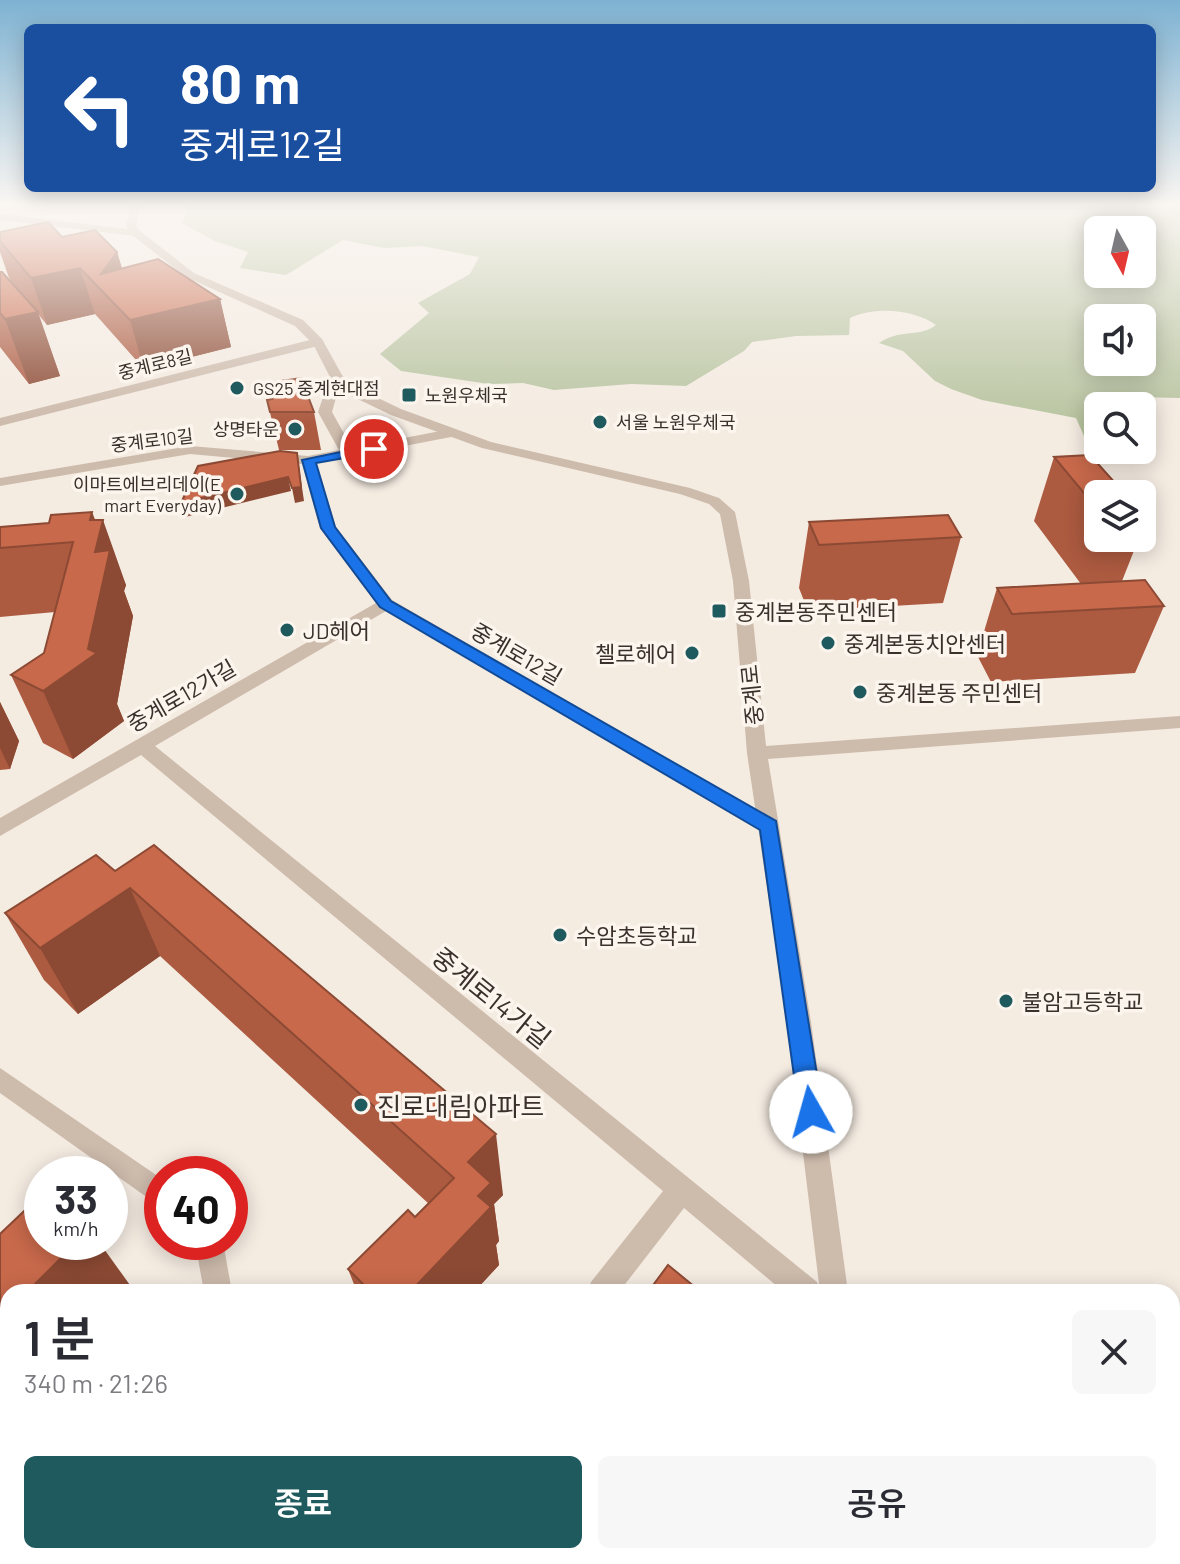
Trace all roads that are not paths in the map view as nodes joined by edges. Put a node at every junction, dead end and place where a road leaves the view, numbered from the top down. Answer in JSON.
{"nodes":[{"id":1,"x":199,"y":279,"type":"edge"},
{"id":2,"x":318,"y":342,"type":"junction"},
{"id":3,"x":336,"y":377,"type":"junction"},
{"id":4,"x":0,"y":422,"type":"edge"},
{"id":5,"x":451,"y":433,"type":"junction"},
{"id":6,"x":348,"y":454,"type":"junction"},
{"id":7,"x":308,"y":460,"type":"junction"},
{"id":8,"x":0,"y":482,"type":"edge"},
{"id":9,"x":386,"y":604,"type":"junction"},
{"id":10,"x":1180,"y":722,"type":"edge"},
{"id":11,"x":141,"y":745,"type":"junction"},
{"id":12,"x":757,"y":753,"type":"junction"},
{"id":13,"x":769,"y":826,"type":"junction"},
{"id":14,"x":0,"y":828,"type":"edge"},
{"id":15,"x":0,"y":1079,"type":"edge"},
{"id":16,"x":144,"y":1182,"type":"edge"},
{"id":17,"x":682,"y":1189,"type":"junction"},
{"id":18,"x":212,"y":1260,"type":"edge"},
{"id":19,"x":217,"y":1284,"type":"edge"},
{"id":20,"x":607,"y":1284,"type":"edge"},
{"id":21,"x":797,"y":1284,"type":"edge"},
{"id":22,"x":833,"y":1284,"type":"edge"}],
"edges":[{"from":1,"to":2,"type":"street"},
{"from":2,"to":3,"type":"street"},
{"from":2,"to":4,"type":"street","name":"중계로8길"},
{"from":3,"to":5,"type":"street","name":"중계로"},
{"from":3,"to":6,"type":"street"},
{"from":5,"to":6,"type":"street","name":"중계로10길"},
{"from":5,"to":12,"type":"street","name":"중계로"},
{"from":6,"to":7,"type":"street","name":"중계로10길"},
{"from":7,"to":8,"type":"street","name":"중계로10길"},
{"from":7,"to":9,"type":"street","name":"중계로12길"},
{"from":9,"to":11,"type":"street","name":"중계로12가길"},
{"from":9,"to":13,"type":"street","name":"중계로12길"},
{"from":10,"to":12,"type":"street"},
{"from":11,"to":14,"type":"street","name":"중계로12가길"},
{"from":11,"to":17,"type":"street","name":"중계로14가길"},
{"from":12,"to":13,"type":"street","name":"중계로"},
{"from":13,"to":22,"type":"street","name":"중계로"},
{"from":15,"to":16,"type":"street"},
{"from":17,"to":20,"type":"street"},
{"from":17,"to":21,"type":"street","name":"중계로14가길"},
{"from":18,"to":19,"type":"street"}]}
